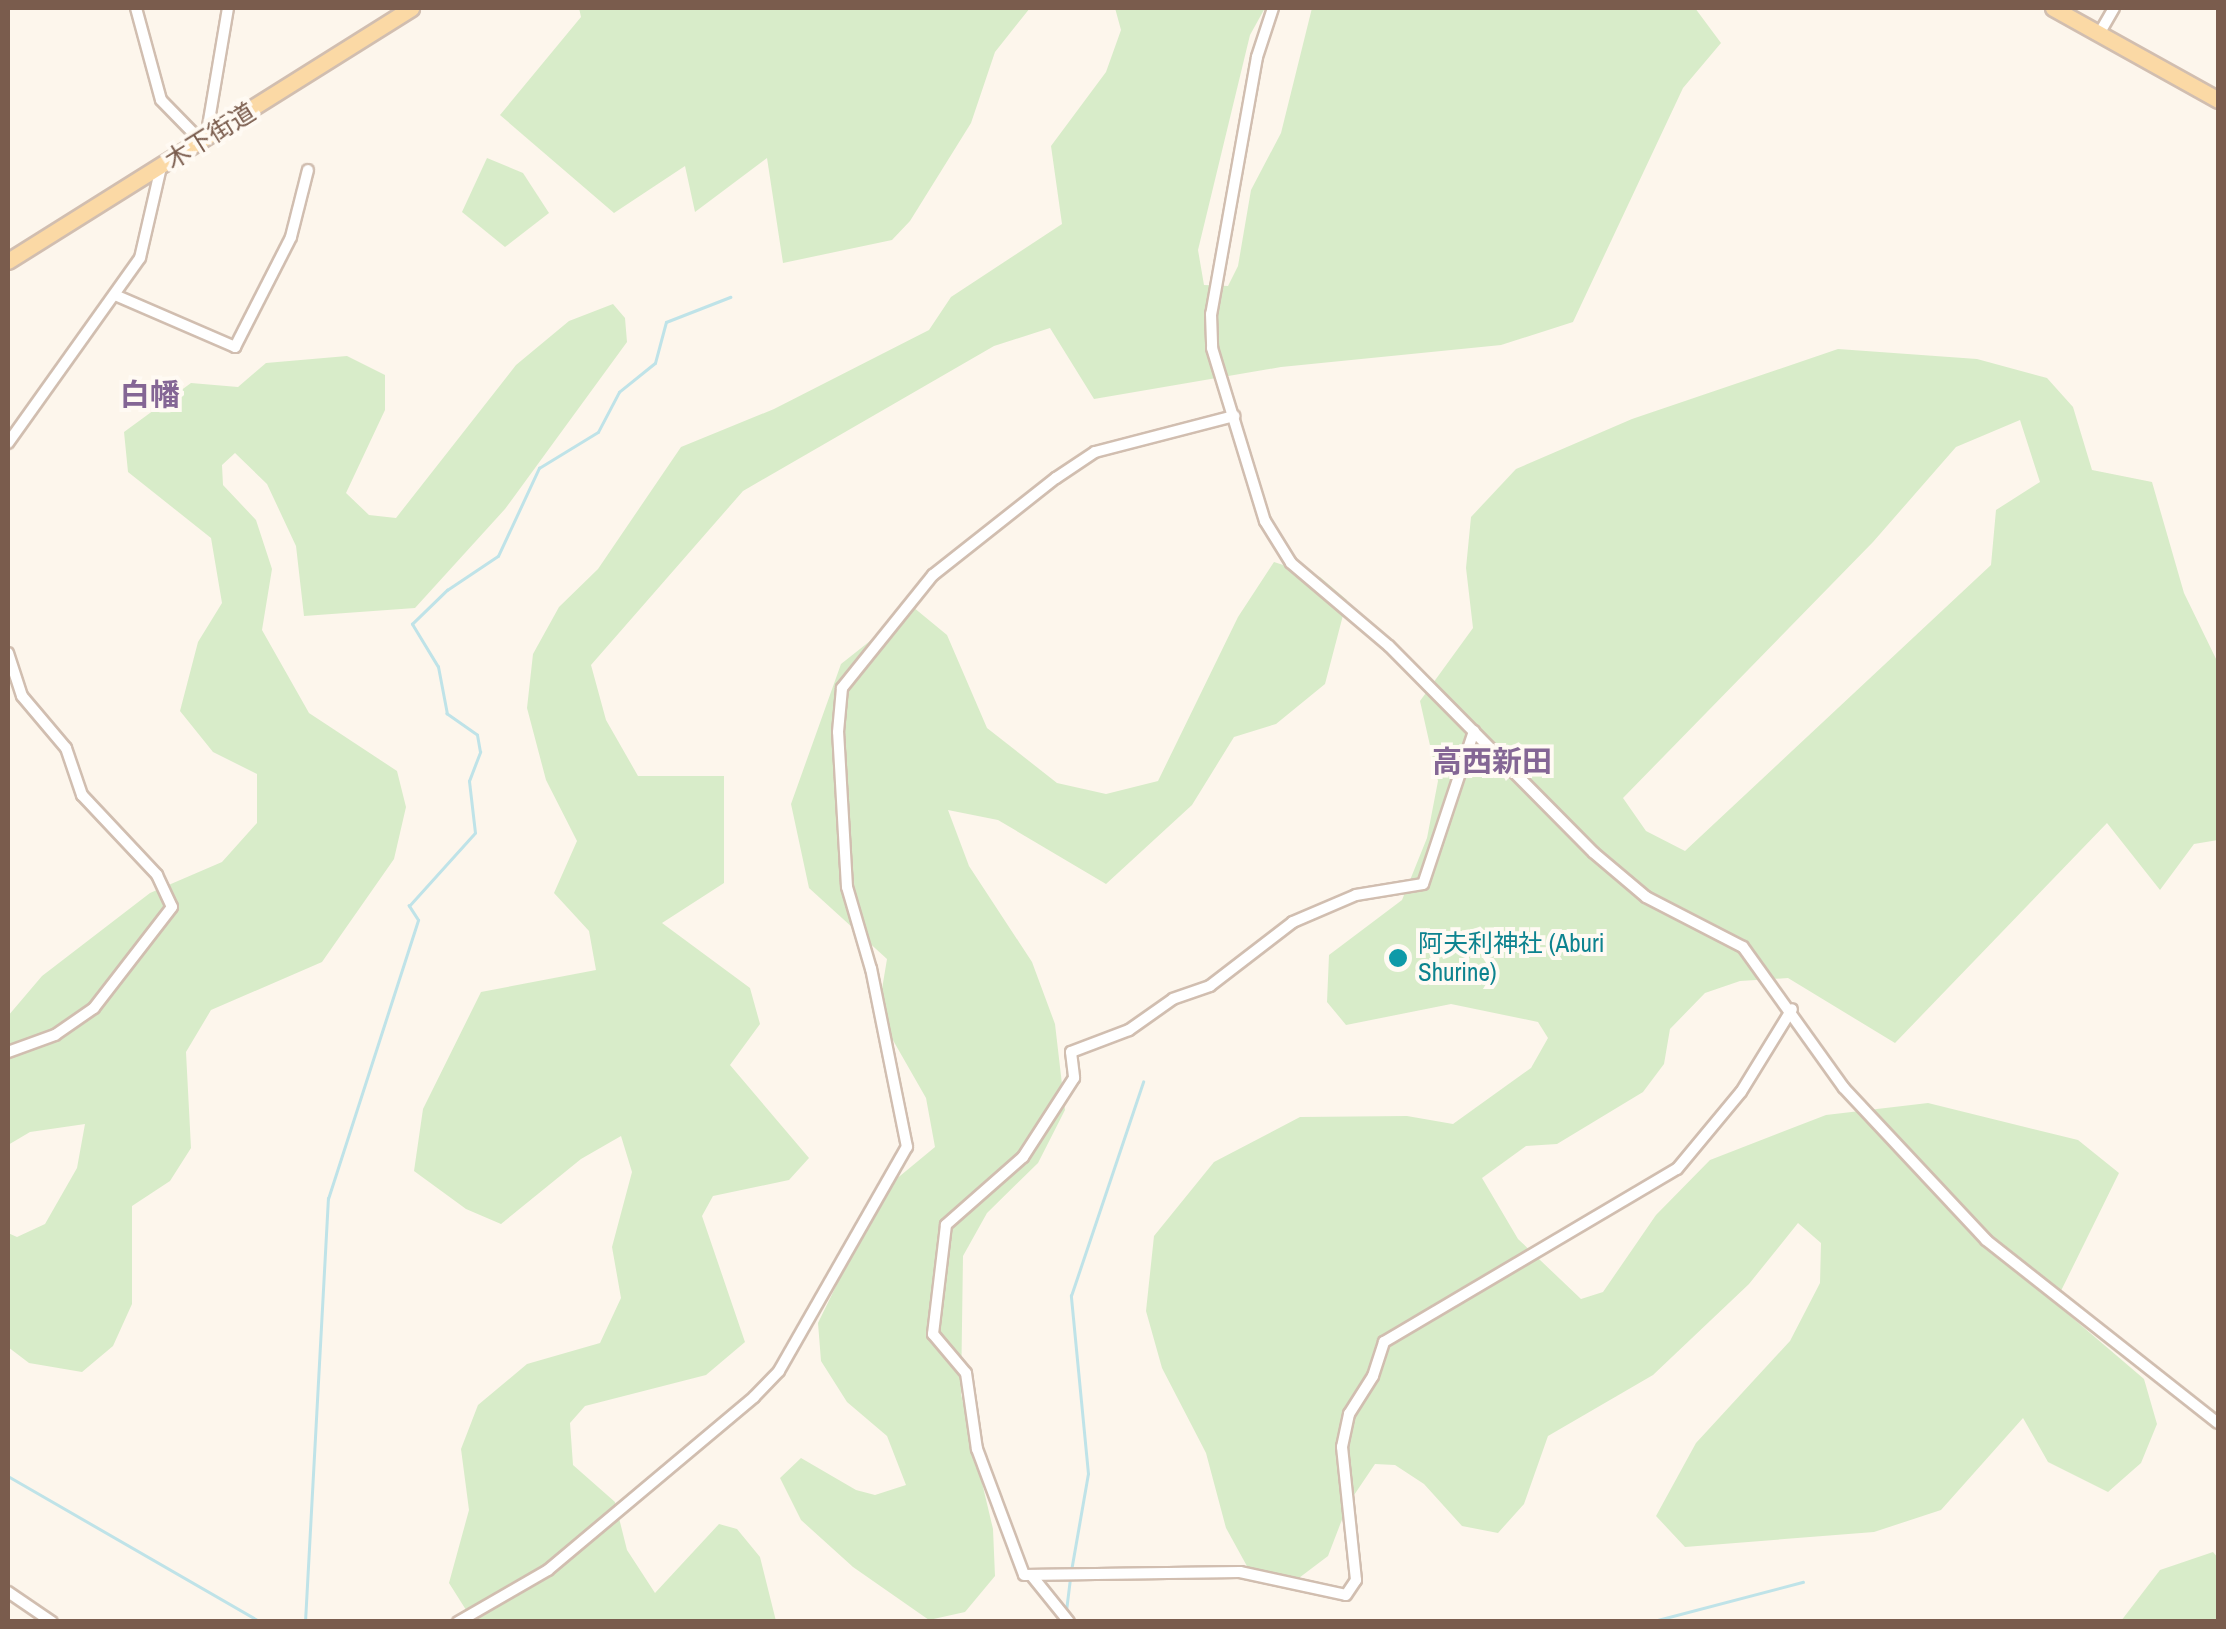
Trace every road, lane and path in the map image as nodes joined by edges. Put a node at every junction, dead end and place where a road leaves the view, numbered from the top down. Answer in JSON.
{"nodes":[{"id":1,"x":136,"y":8,"type":"edge"},
{"id":2,"x":228,"y":8,"type":"edge"},
{"id":3,"x":411,"y":8,"type":"edge"},
{"id":4,"x":1273,"y":8,"type":"edge"},
{"id":5,"x":2053,"y":8,"type":"edge"},
{"id":6,"x":2114,"y":8,"type":"edge"},
{"id":7,"x":2099,"y":34,"type":"junction"},
{"id":8,"x":2218,"y":100,"type":"edge"},
{"id":9,"x":204,"y":141,"type":"junction"},
{"id":10,"x":161,"y":167,"type":"junction"},
{"id":11,"x":308,"y":170,"type":"dead end"},
{"id":12,"x":8,"y":261,"type":"edge"},
{"id":13,"x":115,"y":294,"type":"junction"},
{"id":14,"x":1234,"y":416,"type":"junction"},
{"id":15,"x":8,"y":443,"type":"edge"},
{"id":16,"x":8,"y":654,"type":"edge"},
{"id":17,"x":1474,"y":732,"type":"junction"},
{"id":18,"x":1792,"y":1009,"type":"junction"},
{"id":19,"x":8,"y":1052,"type":"edge"},
{"id":20,"x":2218,"y":1423,"type":"edge"},
{"id":21,"x":1032,"y":1576,"type":"junction"},
{"id":22,"x":8,"y":1592,"type":"edge"},
{"id":23,"x":52,"y":1622,"type":"edge"},
{"id":24,"x":458,"y":1622,"type":"edge"},
{"id":25,"x":1069,"y":1622,"type":"edge"}],
"edges":[{"from":1,"to":9,"type":"street"},
{"from":2,"to":9,"type":"street"},
{"from":3,"to":9,"type":"main road","name":"木下街道"},
{"from":4,"to":14,"type":"street"},
{"from":5,"to":7,"type":"main road"},
{"from":6,"to":7,"type":"street"},
{"from":7,"to":8,"type":"main road"},
{"from":9,"to":10,"type":"main road","name":"木下街道"},
{"from":10,"to":12,"type":"main road","name":"木下街道"},
{"from":10,"to":13,"type":"street"},
{"from":11,"to":13,"type":"street"},
{"from":13,"to":15,"type":"street"},
{"from":14,"to":17,"type":"street"},
{"from":14,"to":24,"type":"street"},
{"from":16,"to":19,"type":"street"},
{"from":17,"to":18,"type":"street"},
{"from":17,"to":21,"type":"street"},
{"from":18,"to":20,"type":"street"},
{"from":18,"to":21,"type":"street"},
{"from":21,"to":25,"type":"street"},
{"from":22,"to":23,"type":"street"}]}
